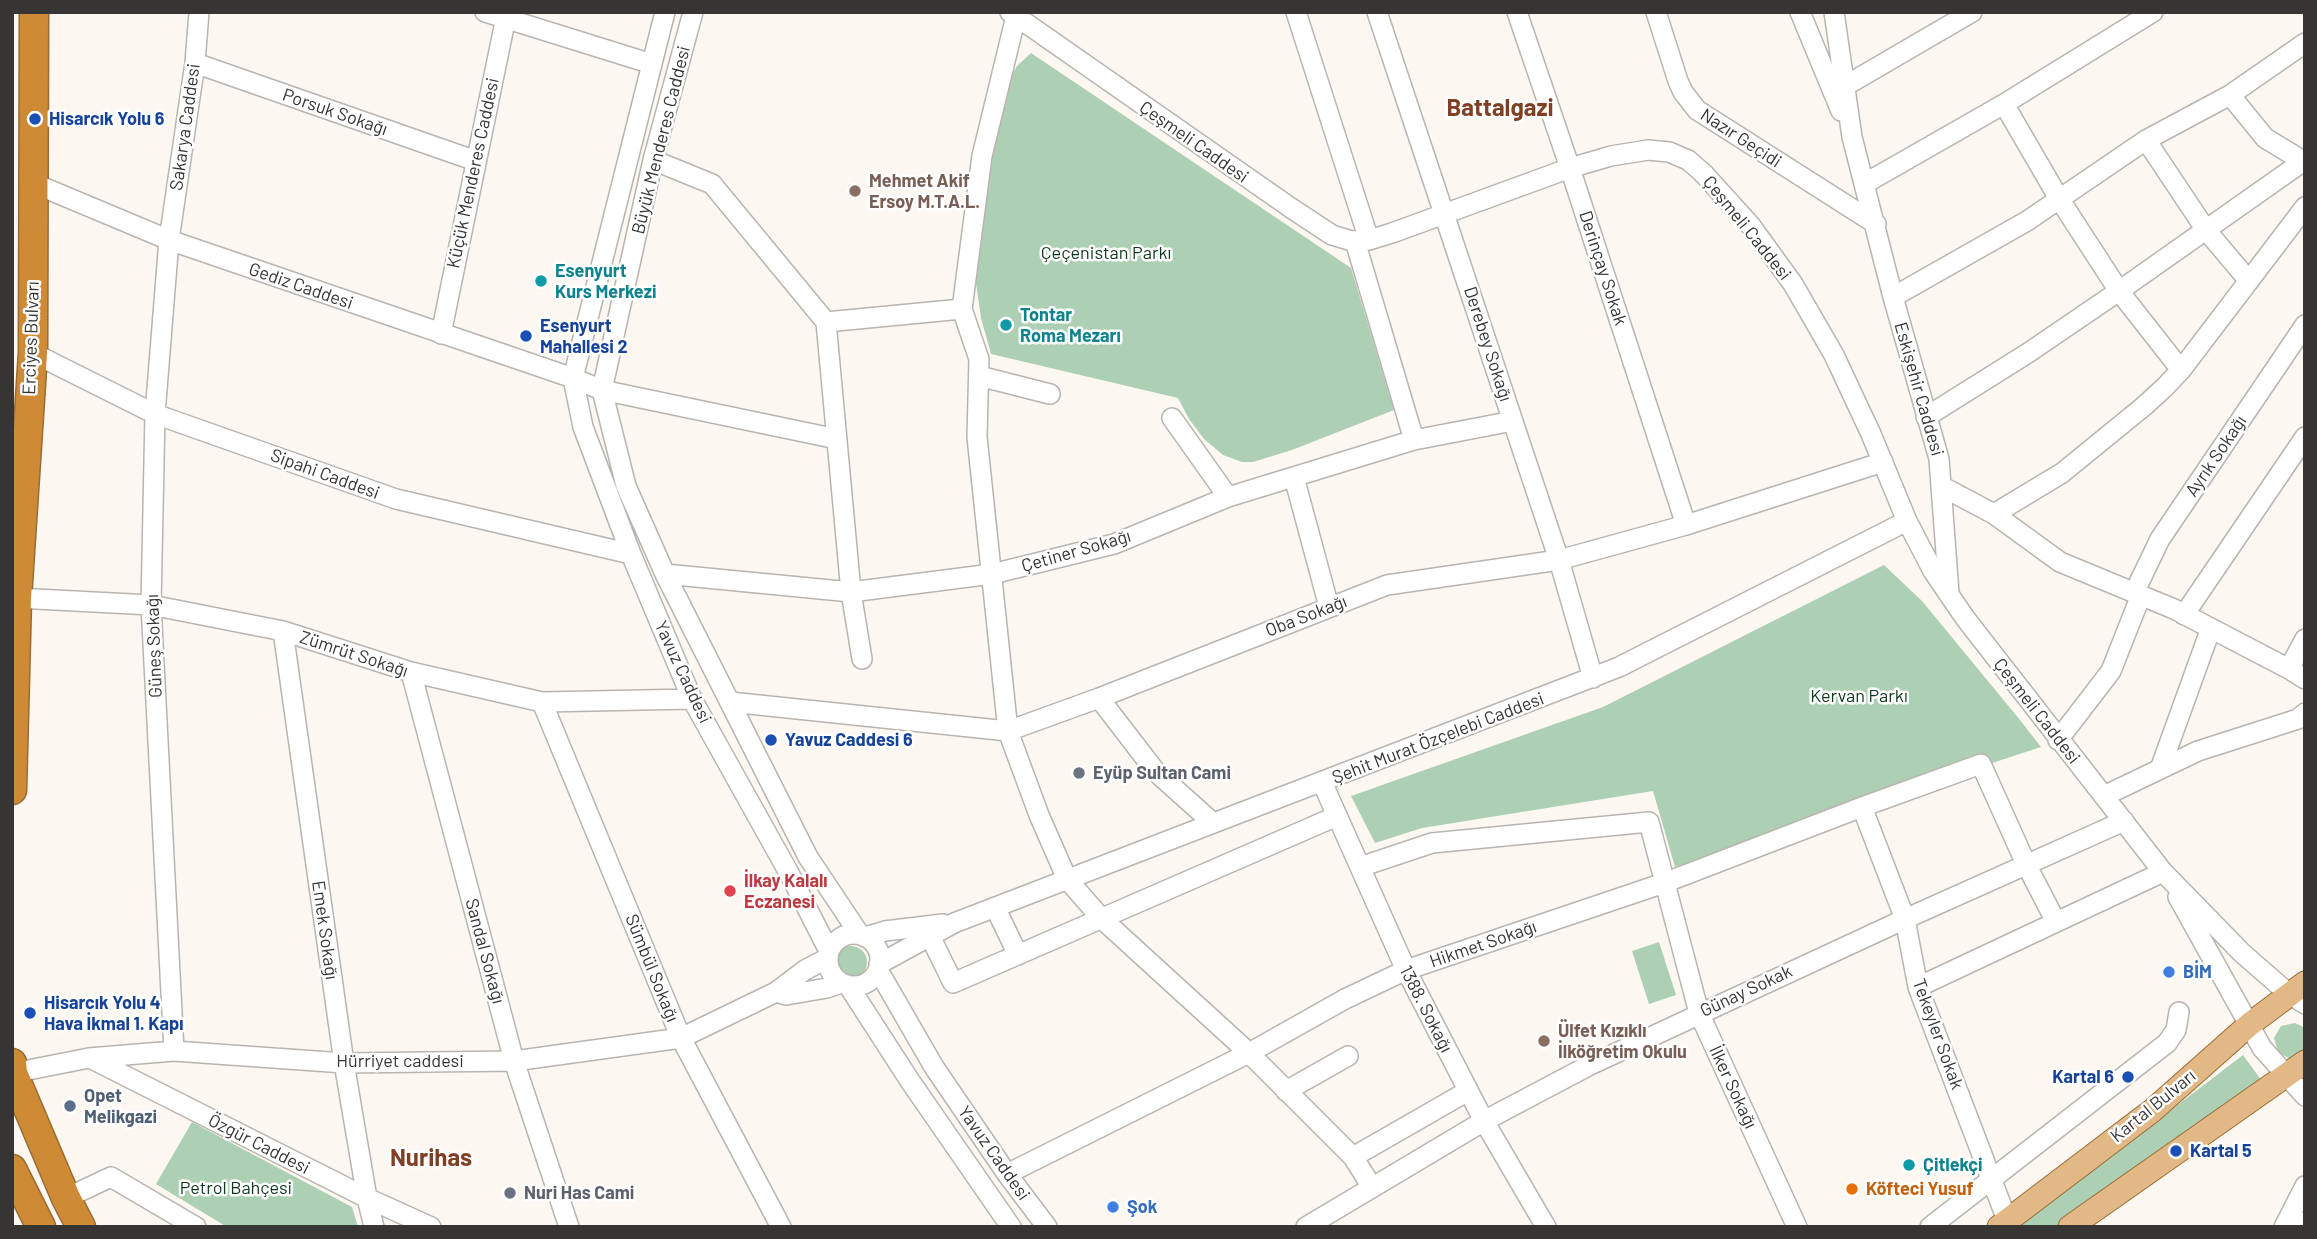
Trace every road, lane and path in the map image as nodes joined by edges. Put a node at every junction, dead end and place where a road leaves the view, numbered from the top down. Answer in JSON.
{"nodes":[{"id":1,"x":34,"y":12,"type":"edge"},
{"id":2,"x":198,"y":12,"type":"edge"},
{"id":3,"x":485,"y":12,"type":"edge"},
{"id":4,"x":665,"y":12,"type":"edge"},
{"id":5,"x":692,"y":12,"type":"edge"},
{"id":6,"x":1296,"y":12,"type":"edge"},
{"id":7,"x":1377,"y":12,"type":"edge"},
{"id":8,"x":1517,"y":12,"type":"edge"},
{"id":9,"x":1656,"y":12,"type":"edge"},
{"id":10,"x":1800,"y":12,"type":"edge"},
{"id":11,"x":1833,"y":12,"type":"edge"},
{"id":12,"x":1972,"y":12,"type":"edge"},
{"id":13,"x":2153,"y":12,"type":"edge"},
{"id":14,"x":1013,"y":14,"type":"edge"},
{"id":15,"x":506,"y":16,"type":"edge"},
{"id":16,"x":2305,"y":43,"type":"edge"},
{"id":17,"x":195,"y":63,"type":"junction"},
{"id":18,"x":652,"y":64,"type":"junction"},
{"id":19,"x":1845,"y":86,"type":"junction"},
{"id":20,"x":2230,"y":95,"type":"junction"},
{"id":21,"x":2004,"y":104,"type":"junction"},
{"id":22,"x":1852,"y":137,"type":"junction"},
{"id":23,"x":2146,"y":140,"type":"junction"},
{"id":24,"x":653,"y":160,"type":"junction"},
{"id":25,"x":2304,"y":160,"type":"edge"},
{"id":26,"x":476,"y":161,"type":"junction"},
{"id":27,"x":1570,"y":168,"type":"junction"},
{"id":28,"x":33,"y":183,"type":"junction"},
{"id":29,"x":1864,"y":184,"type":"junction"},
{"id":30,"x":2058,"y":197,"type":"junction"},
{"id":31,"x":2305,"y":207,"type":"edge"},
{"id":32,"x":1445,"y":214,"type":"junction"},
{"id":33,"x":1876,"y":225,"type":"junction"},
{"id":34,"x":2206,"y":230,"type":"junction"},
{"id":35,"x":169,"y":240,"type":"junction"},
{"id":36,"x":1362,"y":240,"type":"junction"},
{"id":37,"x":2249,"y":281,"type":"junction"},
{"id":38,"x":2119,"y":291,"type":"junction"},
{"id":39,"x":1893,"y":297,"type":"junction"},
{"id":40,"x":962,"y":309,"type":"junction"},
{"id":41,"x":826,"y":322,"type":"junction"},
{"id":42,"x":441,"y":334,"type":"junction"},
{"id":43,"x":2302,"y":335,"type":"edge"},
{"id":44,"x":33,"y":354,"type":"junction"},
{"id":45,"x":2181,"y":370,"type":"junction"},
{"id":46,"x":979,"y":376,"type":"junction"},
{"id":47,"x":573,"y":378,"type":"junction"},
{"id":48,"x":602,"y":390,"type":"junction"},
{"id":49,"x":1050,"y":394,"type":"dead end"},
{"id":50,"x":155,"y":414,"type":"junction"},
{"id":51,"x":1926,"y":417,"type":"junction"},
{"id":52,"x":1172,"y":418,"type":"dead end"},
{"id":53,"x":1513,"y":421,"type":"junction"},
{"id":54,"x":2305,"y":437,"type":"edge"},
{"id":55,"x":837,"y":439,"type":"junction"},
{"id":56,"x":1414,"y":440,"type":"junction"},
{"id":57,"x":1882,"y":461,"type":"junction"},
{"id":58,"x":1294,"y":477,"type":"junction"},
{"id":59,"x":1941,"y":486,"type":"junction"},
{"id":60,"x":1228,"y":497,"type":"junction"},
{"id":61,"x":1994,"y":514,"type":"junction"},
{"id":62,"x":1907,"y":521,"type":"junction"},
{"id":63,"x":1686,"y":525,"type":"junction"},
{"id":64,"x":631,"y":554,"type":"junction"},
{"id":65,"x":1559,"y":560,"type":"junction"},
{"id":66,"x":666,"y":574,"type":"junction"},
{"id":67,"x":992,"y":574,"type":"junction"},
{"id":68,"x":851,"y":592,"type":"junction"},
{"id":69,"x":2138,"y":594,"type":"junction"},
{"id":70,"x":1949,"y":595,"type":"junction"},
{"id":71,"x":17,"y":598,"type":"junction"},
{"id":72,"x":151,"y":605,"type":"junction"},
{"id":73,"x":1329,"y":607,"type":"junction"},
{"id":74,"x":2184,"y":615,"type":"junction"},
{"id":75,"x":2211,"y":628,"type":"junction"},
{"id":76,"x":283,"y":631,"type":"junction"},
{"id":77,"x":2305,"y":639,"type":"edge"},
{"id":78,"x":862,"y":659,"type":"dead end"},
{"id":79,"x":411,"y":672,"type":"junction"},
{"id":80,"x":2297,"y":674,"type":"edge"},
{"id":81,"x":1593,"y":678,"type":"junction"},
{"id":82,"x":1099,"y":698,"type":"junction"},
{"id":83,"x":692,"y":699,"type":"junction"},
{"id":84,"x":542,"y":702,"type":"junction"},
{"id":85,"x":730,"y":702,"type":"junction"},
{"id":86,"x":2305,"y":713,"type":"edge"},
{"id":87,"x":1008,"y":731,"type":"junction"},
{"id":88,"x":2059,"y":740,"type":"junction"},
{"id":89,"x":2160,"y":769,"type":"junction"},
{"id":90,"x":1322,"y":782,"type":"junction"},
{"id":91,"x":12,"y":790,"type":"edge"},
{"id":92,"x":2104,"y":796,"type":"junction"},
{"id":93,"x":1862,"y":807,"type":"junction"},
{"id":94,"x":1337,"y":816,"type":"junction"},
{"id":95,"x":2124,"y":821,"type":"junction"},
{"id":96,"x":1213,"y":823,"type":"junction"},
{"id":97,"x":2026,"y":864,"type":"junction"},
{"id":98,"x":1360,"y":867,"type":"junction"},
{"id":99,"x":2164,"y":872,"type":"junction"},
{"id":100,"x":1067,"y":879,"type":"junction"},
{"id":101,"x":1664,"y":883,"type":"junction"},
{"id":102,"x":995,"y":907,"type":"junction"},
{"id":103,"x":1101,"y":918,"type":"junction"},
{"id":104,"x":1905,"y":919,"type":"junction"},
{"id":105,"x":2056,"y":922,"type":"junction"},
{"id":106,"x":954,"y":923,"type":"junction"},
{"id":107,"x":862,"y":936,"type":"junction"},
{"id":108,"x":930,"y":936,"type":"junction"},
{"id":109,"x":829,"y":955,"type":"junction"},
{"id":110,"x":1018,"y":955,"type":"junction"},
{"id":111,"x":878,"y":967,"type":"junction"},
{"id":112,"x":1406,"y":970,"type":"junction"},
{"id":113,"x":844,"y":984,"type":"junction"},
{"id":114,"x":1918,"y":986,"type":"junction"},
{"id":115,"x":776,"y":992,"type":"junction"},
{"id":116,"x":2299,"y":993,"type":"edge"},
{"id":117,"x":2179,"y":1012,"type":"dead end"},
{"id":118,"x":1699,"y":1013,"type":"junction"},
{"id":119,"x":2250,"y":1024,"type":"junction"},
{"id":120,"x":681,"y":1038,"type":"junction"},
{"id":121,"x":174,"y":1051,"type":"junction"},
{"id":122,"x":1249,"y":1053,"type":"junction"},
{"id":123,"x":1348,"y":1056,"type":"dead end"},
{"id":124,"x":89,"y":1058,"type":"junction"},
{"id":125,"x":514,"y":1061,"type":"junction"},
{"id":126,"x":344,"y":1063,"type":"junction"},
{"id":127,"x":13,"y":1068,"type":"edge"},
{"id":128,"x":2296,"y":1069,"type":"edge"},
{"id":129,"x":1286,"y":1091,"type":"junction"},
{"id":130,"x":1468,"y":1091,"type":"junction"},
{"id":131,"x":2305,"y":1096,"type":"edge"},
{"id":132,"x":1484,"y":1121,"type":"junction"},
{"id":133,"x":1353,"y":1157,"type":"junction"},
{"id":134,"x":12,"y":1169,"type":"edge"},
{"id":135,"x":1007,"y":1174,"type":"junction"},
{"id":136,"x":1991,"y":1178,"type":"junction"},
{"id":137,"x":2305,"y":1186,"type":"edge"},
{"id":138,"x":1372,"y":1187,"type":"junction"},
{"id":139,"x":66,"y":1198,"type":"junction"},
{"id":140,"x":367,"y":1198,"type":"junction"},
{"id":141,"x":2305,"y":1222,"type":"edge"},
{"id":142,"x":2003,"y":1224,"type":"edge"},
{"id":143,"x":41,"y":1227,"type":"edge"},
{"id":144,"x":81,"y":1227,"type":"edge"},
{"id":145,"x":196,"y":1227,"type":"edge"},
{"id":146,"x":374,"y":1227,"type":"edge"},
{"id":147,"x":431,"y":1227,"type":"edge"},
{"id":148,"x":569,"y":1227,"type":"edge"},
{"id":149,"x":781,"y":1227,"type":"edge"},
{"id":150,"x":1011,"y":1227,"type":"edge"},
{"id":151,"x":1046,"y":1227,"type":"edge"},
{"id":152,"x":1306,"y":1227,"type":"edge"},
{"id":153,"x":1546,"y":1227,"type":"edge"},
{"id":154,"x":1797,"y":1227,"type":"edge"},
{"id":155,"x":1930,"y":1227,"type":"edge"},
{"id":156,"x":2070,"y":1227,"type":"edge"},
{"id":157,"x":2284,"y":1227,"type":"edge"},
{"id":158,"x":2301,"y":1227,"type":"edge"}],
"edges":[{"from":1,"to":28,"type":"highway","name":"Erciyes Bulvarı"},
{"from":2,"to":17,"type":"street","name":"Sakarya Caddesi"},
{"from":3,"to":15,"type":"street"},
{"from":4,"to":18,"type":"street","name":"Büyük Menderes Caddesi"},
{"from":5,"to":24,"type":"street","name":"Büyük Menderes Caddesi"},
{"from":6,"to":36,"type":"street"},
{"from":7,"to":32,"type":"street","name":"Derebey Sokağı"},
{"from":8,"to":27,"type":"street","name":"Derinçay Sokak"},
{"from":9,"to":33,"type":"street","name":"Nazır Geçidi"},
{"from":10,"to":22,"type":"street"},
{"from":11,"to":19,"type":"street","name":"Eskişehir Caddesi"},
{"from":12,"to":19,"type":"street"},
{"from":13,"to":21,"type":"street"},
{"from":14,"to":36,"type":"street","name":"Çeşmeli Caddesi"},
{"from":14,"to":40,"type":"street"},
{"from":15,"to":18,"type":"street"},
{"from":15,"to":26,"type":"street","name":"Küçük Menderes Caddesi"},
{"from":16,"to":20,"type":"street"},
{"from":17,"to":26,"type":"street","name":"Porsuk Sokağı"},
{"from":17,"to":35,"type":"street","name":"Sakarya Caddesi"},
{"from":18,"to":47,"type":"street","name":"Büyük Menderes Caddesi"},
{"from":19,"to":22,"type":"street","name":"Eskişehir Caddesi"},
{"from":20,"to":23,"type":"street"},
{"from":20,"to":25,"type":"street"},
{"from":21,"to":29,"type":"street"},
{"from":21,"to":30,"type":"street"},
{"from":22,"to":29,"type":"street","name":"Eskişehir Caddesi"},
{"from":23,"to":30,"type":"street"},
{"from":23,"to":34,"type":"street"},
{"from":24,"to":41,"type":"street"},
{"from":24,"to":48,"type":"street","name":"Büyük Menderes Caddesi"},
{"from":25,"to":34,"type":"street"},
{"from":26,"to":42,"type":"street","name":"Küçük Menderes Caddesi"},
{"from":27,"to":32,"type":"street","name":"Çeşmeli Caddesi"},
{"from":27,"to":57,"type":"street","name":"Çeşmeli Caddesi"},
{"from":27,"to":63,"type":"street","name":"Derinçay Sokak"},
{"from":28,"to":35,"type":"street","name":"Gediz Caddesi"},
{"from":28,"to":44,"type":"highway","name":"Erciyes Bulvarı"},
{"from":29,"to":33,"type":"street","name":"Eskişehir Caddesi"},
{"from":30,"to":38,"type":"street"},
{"from":30,"to":39,"type":"street"},
{"from":31,"to":37,"type":"street"},
{"from":32,"to":36,"type":"street","name":"Çeşmeli Caddesi"},
{"from":32,"to":53,"type":"street","name":"Derebey Sokağı"},
{"from":33,"to":39,"type":"street","name":"Eskişehir Caddesi"},
{"from":34,"to":37,"type":"street"},
{"from":34,"to":38,"type":"street"},
{"from":35,"to":42,"type":"street","name":"Gediz Caddesi"},
{"from":35,"to":50,"type":"street","name":"Güneş Sokağı"},
{"from":36,"to":56,"type":"street"},
{"from":37,"to":45,"type":"street"},
{"from":38,"to":45,"type":"street"},
{"from":38,"to":51,"type":"street"},
{"from":39,"to":51,"type":"street","name":"Eskişehir Caddesi"},
{"from":40,"to":41,"type":"street"},
{"from":40,"to":46,"type":"street"},
{"from":41,"to":55,"type":"street"},
{"from":42,"to":47,"type":"street","name":"Gediz Caddesi"},
{"from":43,"to":69,"type":"street","name":"Ayrık Sokağı"},
{"from":44,"to":50,"type":"street","name":"Sipahi Caddesi"},
{"from":44,"to":71,"type":"highway","name":"Erciyes Bulvarı"},
{"from":45,"to":61,"type":"street"},
{"from":46,"to":49,"type":"street"},
{"from":46,"to":67,"type":"street"},
{"from":47,"to":48,"type":"street","name":"Gediz Caddesi"},
{"from":47,"to":64,"type":"street","name":"Yavuz Caddesi"},
{"from":48,"to":55,"type":"street","name":"Gediz Caddesi"},
{"from":48,"to":66,"type":"street","name":"Yavuz Caddesi"},
{"from":50,"to":64,"type":"street","name":"Sipahi Caddesi"},
{"from":50,"to":72,"type":"street","name":"Güneş Sokağı"},
{"from":51,"to":59,"type":"street","name":"Eskişehir Caddesi"},
{"from":52,"to":60,"type":"street"},
{"from":53,"to":56,"type":"street","name":"Çetiner Sokağı"},
{"from":53,"to":65,"type":"street","name":"Derebey Sokağı"},
{"from":54,"to":74,"type":"street"},
{"from":55,"to":68,"type":"street"},
{"from":56,"to":58,"type":"street","name":"Çetiner Sokağı"},
{"from":57,"to":62,"type":"street","name":"Çeşmeli Caddesi"},
{"from":57,"to":63,"type":"street","name":"Oba Sokağı"},
{"from":58,"to":60,"type":"street","name":"Çetiner Sokağı"},
{"from":58,"to":73,"type":"street"},
{"from":59,"to":61,"type":"street"},
{"from":59,"to":70,"type":"street","name":"Eskişehir Caddesi"},
{"from":60,"to":67,"type":"street","name":"Çetiner Sokağı"},
{"from":61,"to":69,"type":"street"},
{"from":62,"to":70,"type":"street","name":"Çeşmeli Caddesi"},
{"from":62,"to":81,"type":"street","name":"Şehit Murat Özçelebi Caddesi"},
{"from":63,"to":65,"type":"street","name":"Oba Sokağı"},
{"from":64,"to":83,"type":"street","name":"Yavuz Caddesi"},
{"from":65,"to":73,"type":"street","name":"Oba Sokağı"},
{"from":65,"to":81,"type":"street","name":"Derebey Sokağı"},
{"from":66,"to":68,"type":"street","name":"Çetiner Sokağı"},
{"from":66,"to":85,"type":"street","name":"Yavuz Caddesi"},
{"from":67,"to":68,"type":"street","name":"Çetiner Sokağı"},
{"from":67,"to":87,"type":"street"},
{"from":68,"to":78,"type":"street"},
{"from":69,"to":74,"type":"street"},
{"from":69,"to":88,"type":"street","name":"Ayrık Sokağı"},
{"from":70,"to":88,"type":"street","name":"Çeşmeli Caddesi"},
{"from":71,"to":72,"type":"street","name":"Zümrüt Sokağı"},
{"from":71,"to":91,"type":"highway","name":"Erciyes Bulvarı"},
{"from":72,"to":76,"type":"street","name":"Zümrüt Sokağı"},
{"from":72,"to":121,"type":"street","name":"Güneş Sokağı"},
{"from":73,"to":82,"type":"street","name":"Oba Sokağı"},
{"from":74,"to":75,"type":"street"},
{"from":75,"to":80,"type":"street"},
{"from":75,"to":89,"type":"street"},
{"from":76,"to":79,"type":"street","name":"Zümrüt Sokağı"},
{"from":76,"to":126,"type":"street","name":"Emek Sokağı"},
{"from":77,"to":80,"type":"street"},
{"from":79,"to":84,"type":"street","name":"Zümrüt Sokağı"},
{"from":79,"to":125,"type":"street","name":"Sandal Sokağı"},
{"from":81,"to":90,"type":"street","name":"Şehit Murat Özçelebi Caddesi"},
{"from":82,"to":87,"type":"street","name":"Oba Sokağı"},
{"from":82,"to":96,"type":"street"},
{"from":83,"to":84,"type":"street","name":"Zümrüt Sokağı"},
{"from":83,"to":109,"type":"street","name":"Yavuz Caddesi"},
{"from":84,"to":120,"type":"street","name":"Sümbül Sokağı"},
{"from":85,"to":87,"type":"street","name":"Oba Sokağı"},
{"from":85,"to":107,"type":"street","name":"Yavuz Caddesi"},
{"from":86,"to":89,"type":"street"},
{"from":87,"to":100,"type":"street"},
{"from":88,"to":92,"type":"street","name":"Çeşmeli Caddesi"},
{"from":89,"to":92,"type":"street"},
{"from":90,"to":94,"type":"street","name":"1388. Sokağı"},
{"from":90,"to":96,"type":"street","name":"Şehit Murat Özçelebi Caddesi"},
{"from":92,"to":95,"type":"street","name":"Çeşmeli Caddesi"},
{"from":93,"to":97,"type":"street","name":"Hikmet Sokağı"},
{"from":93,"to":101,"type":"street","name":"Hikmet Sokağı"},
{"from":93,"to":104,"type":"street","name":"Tekeyler Sokak"},
{"from":94,"to":98,"type":"street","name":"1388. Sokağı"},
{"from":94,"to":103,"type":"street"},
{"from":95,"to":97,"type":"street","name":"Günay Sokak"},
{"from":95,"to":99,"type":"street","name":"Çeşmeli Caddesi"},
{"from":96,"to":100,"type":"street","name":"Şehit Murat Özçelebi Caddesi"},
{"from":97,"to":104,"type":"street","name":"Günay Sokak"},
{"from":97,"to":105,"type":"street"},
{"from":98,"to":101,"type":"street","name":"İlker Sokağı"},
{"from":98,"to":112,"type":"street","name":"1388. Sokağı"},
{"from":99,"to":105,"type":"street"},
{"from":99,"to":116,"type":"street","name":"Çeşmeli Caddesi"},
{"from":99,"to":119,"type":"street","name":"Çeşmeli Caddesi"},
{"from":100,"to":102,"type":"street","name":"Şehit Murat Özçelebi Caddesi"},
{"from":100,"to":103,"type":"street"},
{"from":101,"to":112,"type":"street","name":"Hikmet Sokağı"},
{"from":101,"to":118,"type":"street","name":"İlker Sokağı"},
{"from":102,"to":106,"type":"street","name":"Şehit Murat Özçelebi Caddesi"},
{"from":102,"to":110,"type":"street"},
{"from":103,"to":110,"type":"street"},
{"from":103,"to":122,"type":"street"},
{"from":104,"to":114,"type":"street","name":"Tekeyler Sokak"},
{"from":104,"to":118,"type":"street","name":"Günay Sokak"},
{"from":105,"to":114,"type":"street"},
{"from":106,"to":107,"type":"street","name":"Şehit Murat Özçelebi Caddesi"},
{"from":106,"to":108,"type":"street","name":"Şehit Murat Özçelebi Caddesi"},
{"from":107,"to":109,"type":"street"},
{"from":107,"to":111,"type":"street"},
{"from":108,"to":110,"type":"street"},
{"from":108,"to":111,"type":"street","name":"Şehit Murat Özçelebi Caddesi"},
{"from":109,"to":113,"type":"street"},
{"from":109,"to":115,"type":"street","name":"Hürriyet caddesi"},
{"from":111,"to":113,"type":"street"},
{"from":111,"to":135,"type":"street","name":"Yavuz Caddesi"},
{"from":112,"to":122,"type":"street","name":"Hikmet Sokağı"},
{"from":112,"to":130,"type":"street","name":"1388. Sokağı"},
{"from":113,"to":115,"type":"street","name":"Hürriyet caddesi"},
{"from":113,"to":150,"type":"street","name":"Yavuz Caddesi"},
{"from":114,"to":136,"type":"street","name":"Tekeyler Sokak"},
{"from":115,"to":120,"type":"street","name":"Hürriyet caddesi"},
{"from":116,"to":119,"type":"main road","name":"Kartal Bulvarı"},
{"from":117,"to":136,"type":"street"},
{"from":118,"to":132,"type":"street","name":"Günay Sokak"},
{"from":118,"to":154,"type":"street","name":"İlker Sokağı"},
{"from":119,"to":128,"type":"street","name":"Çeşmeli Caddesi"},
{"from":119,"to":142,"type":"main road","name":"Kartal Bulvarı"},
{"from":120,"to":125,"type":"street","name":"Hürriyet caddesi"},
{"from":120,"to":149,"type":"street","name":"Sümbül Sokağı"},
{"from":121,"to":124,"type":"street","name":"Hürriyet caddesi"},
{"from":121,"to":126,"type":"street","name":"Hürriyet caddesi"},
{"from":122,"to":129,"type":"street"},
{"from":122,"to":135,"type":"street","name":"Hikmet Sokağı"},
{"from":123,"to":129,"type":"street"},
{"from":124,"to":127,"type":"street","name":"Hürriyet caddesi"},
{"from":124,"to":140,"type":"street","name":"Özgür Caddesi"},
{"from":125,"to":126,"type":"street","name":"Hürriyet caddesi"},
{"from":125,"to":148,"type":"street","name":"Sandal Sokağı"},
{"from":126,"to":140,"type":"street","name":"Emek Sokağı"},
{"from":127,"to":139,"type":"highway"},
{"from":128,"to":131,"type":"street","name":"Çeşmeli Caddesi"},
{"from":128,"to":156,"type":"main road"},
{"from":129,"to":133,"type":"street"},
{"from":130,"to":132,"type":"street","name":"1388. Sokağı"},
{"from":130,"to":133,"type":"street"},
{"from":132,"to":138,"type":"street","name":"Günay Sokak"},
{"from":132,"to":153,"type":"street","name":"1388. Sokağı"},
{"from":133,"to":138,"type":"street"},
{"from":134,"to":143,"type":"highway"},
{"from":135,"to":151,"type":"street","name":"Yavuz Caddesi"},
{"from":136,"to":142,"type":"street","name":"Tekeyler Sokak"},
{"from":136,"to":155,"type":"street"},
{"from":137,"to":157,"type":"street"},
{"from":138,"to":152,"type":"street","name":"Günay Sokak"},
{"from":139,"to":144,"type":"highway"},
{"from":139,"to":145,"type":"street"},
{"from":140,"to":146,"type":"street","name":"Emek Sokağı"},
{"from":140,"to":147,"type":"street","name":"Özgür Caddesi"},
{"from":141,"to":158,"type":"street"}]}
